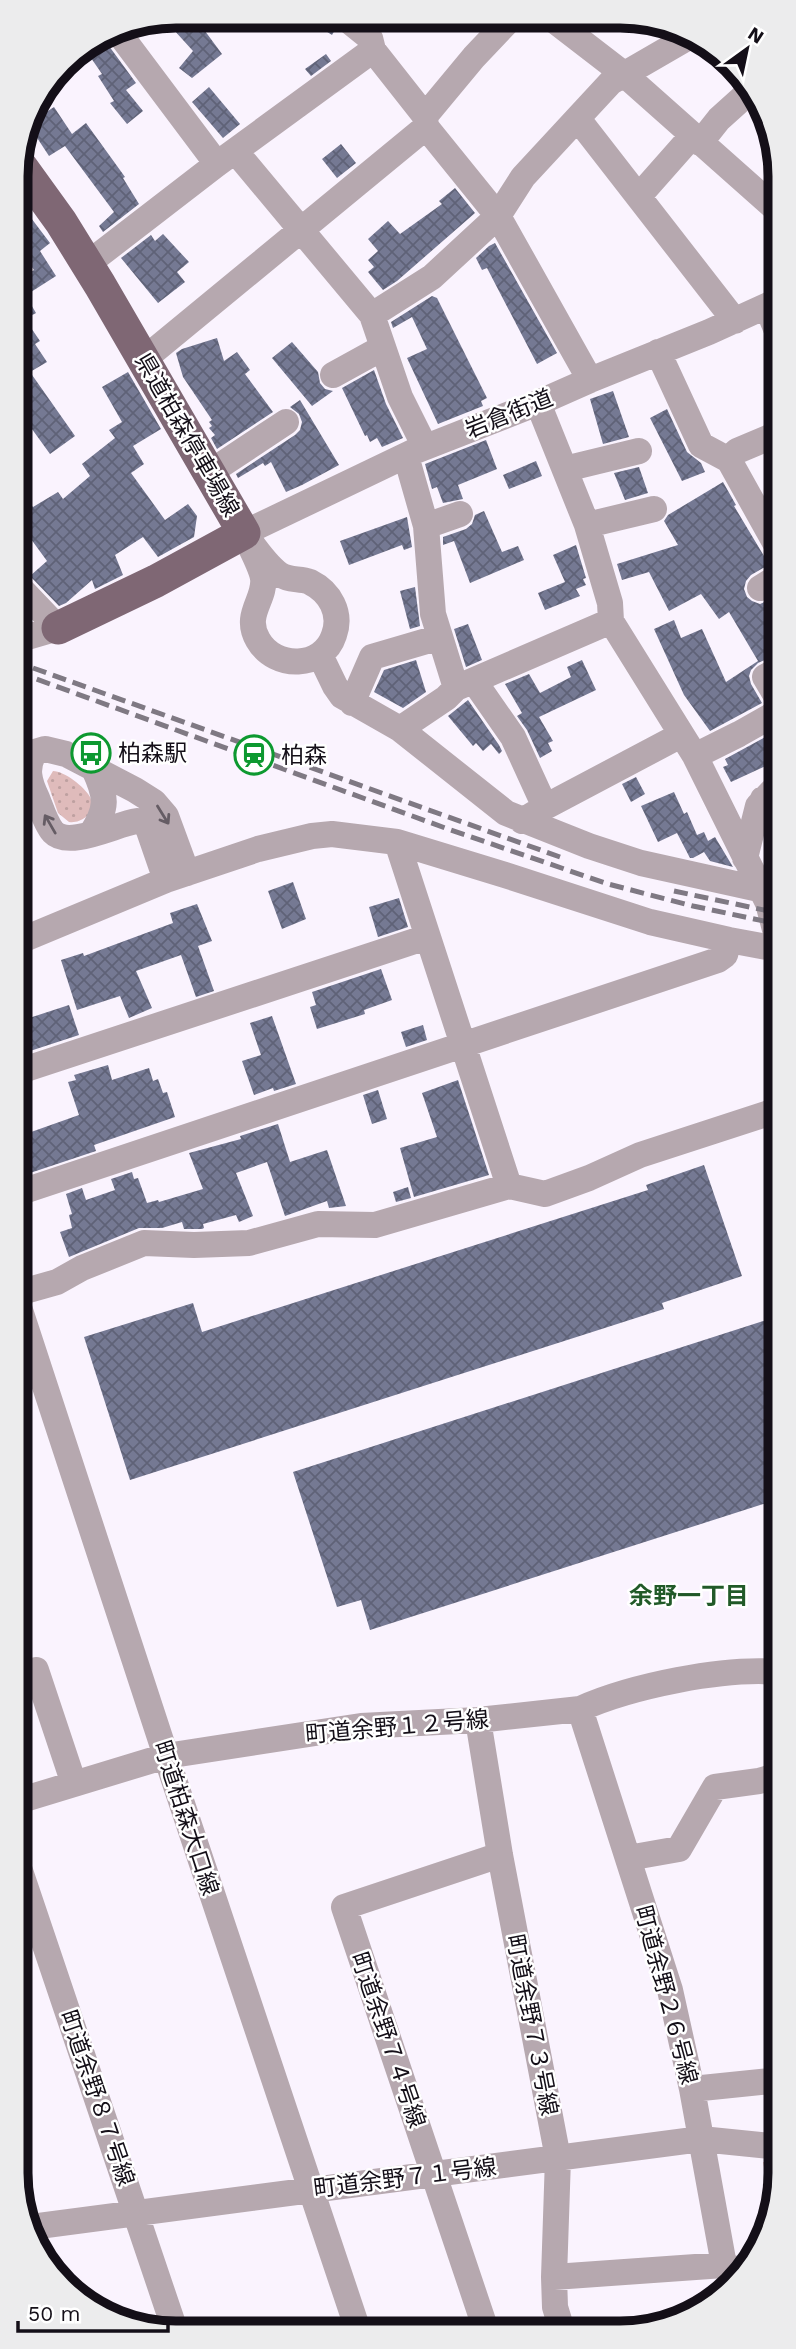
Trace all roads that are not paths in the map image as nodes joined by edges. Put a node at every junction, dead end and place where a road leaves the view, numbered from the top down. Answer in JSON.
{"nodes":[{"id":1,"x":358,"y":28,"type":"edge"},
{"id":2,"x":502,"y":28,"type":"edge"},
{"id":3,"x":564,"y":28,"type":"edge"},
{"id":4,"x":123,"y":38,"type":"edge"},
{"id":5,"x":681,"y":41,"type":"edge"},
{"id":6,"x":373,"y":50,"type":"junction"},
{"id":7,"x":625,"y":75,"type":"junction"},
{"id":8,"x":744,"y":96,"type":"edge"},
{"id":9,"x":578,"y":119,"type":"junction"},
{"id":10,"x":425,"y":122,"type":"junction"},
{"id":11,"x":696,"y":139,"type":"junction"},
{"id":12,"x":227,"y":158,"type":"junction"},
{"id":13,"x":28,"y":176,"type":"edge"},
{"id":14,"x":639,"y":196,"type":"junction"},
{"id":15,"x":768,"y":202,"type":"edge"},
{"id":16,"x":498,"y":216,"type":"junction"},
{"id":17,"x":302,"y":229,"type":"junction"},
{"id":18,"x":86,"y":265,"type":"junction"},
{"id":19,"x":768,"y":306,"type":"edge"},
{"id":20,"x":372,"y":315,"type":"junction"},
{"id":21,"x":736,"y":321,"type":"junction"},
{"id":22,"x":382,"y":348,"type":"junction"},
{"id":23,"x":658,"y":352,"type":"junction"},
{"id":24,"x":144,"y":360,"type":"junction"},
{"id":25,"x":334,"y":375,"type":"dead end"},
{"id":26,"x":590,"y":380,"type":"junction"},
{"id":27,"x":538,"y":403,"type":"junction"},
{"id":28,"x":286,"y":422,"type":"dead end"},
{"id":29,"x":768,"y":438,"type":"edge"},
{"id":30,"x":639,"y":451,"type":"dead end"},
{"id":31,"x":415,"y":452,"type":"junction"},
{"id":32,"x":729,"y":460,"type":"junction"},
{"id":33,"x":565,"y":469,"type":"junction"},
{"id":34,"x":209,"y":473,"type":"junction"},
{"id":35,"x":654,"y":509,"type":"dead end"},
{"id":36,"x":460,"y":514,"type":"dead end"},
{"id":37,"x":426,"y":526,"type":"junction"},
{"id":38,"x":587,"y":526,"type":"junction"},
{"id":39,"x":768,"y":530,"type":"edge"},
{"id":40,"x":244,"y":533,"type":"junction"},
{"id":41,"x":28,"y":597,"type":"edge"},
{"id":42,"x":611,"y":621,"type":"junction"},
{"id":43,"x":58,"y":628,"type":"junction"},
{"id":44,"x":438,"y":633,"type":"junction"},
{"id":45,"x":28,"y":637,"type":"edge"},
{"id":46,"x":320,"y":655,"type":"junction"},
{"id":47,"x":465,"y":685,"type":"junction"},
{"id":48,"x":352,"y":703,"type":"junction"},
{"id":49,"x":768,"y":718,"type":"edge"},
{"id":50,"x":400,"y":729,"type":"junction"},
{"id":51,"x":688,"y":746,"type":"junction"},
{"id":52,"x":94,"y":769,"type":"junction"},
{"id":53,"x":768,"y":803,"type":"edge"},
{"id":54,"x":545,"y":807,"type":"junction"},
{"id":55,"x":522,"y":821,"type":"junction"},
{"id":56,"x":91,"y":834,"type":"junction"},
{"id":57,"x":397,"y":842,"type":"junction"},
{"id":58,"x":745,"y":858,"type":"junction"},
{"id":59,"x":177,"y":876,"type":"junction"},
{"id":60,"x":768,"y":886,"type":"edge"},
{"id":61,"x":768,"y":891,"type":"edge"},
{"id":62,"x":28,"y":937,"type":"edge"},
{"id":63,"x":427,"y":937,"type":"junction"},
{"id":64,"x":729,"y":940,"type":"junction"},
{"id":65,"x":768,"y":947,"type":"edge"},
{"id":66,"x":462,"y":1046,"type":"junction"},
{"id":67,"x":28,"y":1068,"type":"edge"},
{"id":68,"x":768,"y":1113,"type":"edge"},
{"id":69,"x":509,"y":1186,"type":"junction"},
{"id":70,"x":28,"y":1190,"type":"edge"},
{"id":71,"x":28,"y":1290,"type":"edge"},
{"id":72,"x":28,"y":1357,"type":"edge"},
{"id":73,"x":768,"y":1672,"type":"edge"},
{"id":74,"x":28,"y":1673,"type":"edge"},
{"id":75,"x":580,"y":1709,"type":"junction"},
{"id":76,"x":478,"y":1720,"type":"junction"},
{"id":77,"x":166,"y":1756,"type":"junction"},
{"id":78,"x":768,"y":1778,"type":"edge"},
{"id":79,"x":74,"y":1784,"type":"junction"},
{"id":80,"x":28,"y":1798,"type":"edge"},
{"id":81,"x":500,"y":1855,"type":"junction"},
{"id":82,"x":628,"y":1858,"type":"junction"},
{"id":83,"x":28,"y":1894,"type":"edge"},
{"id":84,"x":768,"y":2081,"type":"edge"},
{"id":85,"x":692,"y":2089,"type":"junction"},
{"id":86,"x":701,"y":2139,"type":"junction"},
{"id":87,"x":768,"y":2146,"type":"edge"},
{"id":88,"x":558,"y":2158,"type":"junction"},
{"id":89,"x":434,"y":2175,"type":"junction"},
{"id":90,"x":311,"y":2191,"type":"junction"},
{"id":91,"x":136,"y":2213,"type":"junction"},
{"id":92,"x":38,"y":2226,"type":"edge"},
{"id":93,"x":733,"y":2269,"type":"edge"},
{"id":94,"x":554,"y":2277,"type":"junction"},
{"id":95,"x":172,"y":2321,"type":"edge"},
{"id":96,"x":355,"y":2321,"type":"edge"},
{"id":97,"x":482,"y":2321,"type":"edge"},
{"id":98,"x":559,"y":2321,"type":"edge"}],
"edges":[{"from":1,"to":6,"type":"street"},
{"from":2,"to":10,"type":"street"},
{"from":3,"to":7,"type":"street"},
{"from":4,"to":12,"type":"street"},
{"from":5,"to":7,"type":"street"},
{"from":6,"to":10,"type":"street"},
{"from":6,"to":12,"type":"street"},
{"from":7,"to":9,"type":"street"},
{"from":7,"to":11,"type":"street"},
{"from":8,"to":11,"type":"street"},
{"from":9,"to":14,"type":"street"},
{"from":9,"to":16,"type":"street"},
{"from":10,"to":16,"type":"street"},
{"from":10,"to":17,"type":"street"},
{"from":11,"to":14,"type":"street"},
{"from":11,"to":15,"type":"street"},
{"from":12,"to":17,"type":"street"},
{"from":12,"to":18,"type":"street"},
{"from":13,"to":18,"type":"main road","name":"県道柏森停車場線"},
{"from":14,"to":21,"type":"street"},
{"from":16,"to":20,"type":"street"},
{"from":16,"to":26,"type":"street"},
{"from":17,"to":20,"type":"street"},
{"from":17,"to":24,"type":"street"},
{"from":18,"to":24,"type":"main road","name":"県道柏森停車場線"},
{"from":19,"to":21,"type":"street","name":"岩倉街道"},
{"from":20,"to":22,"type":"street"},
{"from":21,"to":23,"type":"street","name":"岩倉街道"},
{"from":22,"to":25,"type":"street"},
{"from":22,"to":31,"type":"street"},
{"from":23,"to":26,"type":"street","name":"岩倉街道"},
{"from":23,"to":32,"type":"street"},
{"from":24,"to":34,"type":"main road","name":"県道柏森停車場線"},
{"from":26,"to":27,"type":"street","name":"岩倉街道"},
{"from":27,"to":31,"type":"street","name":"岩倉街道"},
{"from":27,"to":33,"type":"street"},
{"from":28,"to":34,"type":"street"},
{"from":29,"to":32,"type":"street"},
{"from":30,"to":33,"type":"street"},
{"from":31,"to":37,"type":"street"},
{"from":31,"to":40,"type":"street","name":"岩倉街道"},
{"from":32,"to":39,"type":"street"},
{"from":33,"to":38,"type":"street"},
{"from":34,"to":40,"type":"main road","name":"県道柏森停車場線"},
{"from":35,"to":38,"type":"street"},
{"from":36,"to":37,"type":"street"},
{"from":37,"to":44,"type":"street"},
{"from":38,"to":42,"type":"street"},
{"from":40,"to":43,"type":"main road","name":"県道柏森停車場線"},
{"from":40,"to":46,"type":"street"},
{"from":40,"to":46,"type":"street"},
{"from":41,"to":43,"type":"street"},
{"from":42,"to":47,"type":"street"},
{"from":42,"to":51,"type":"street"},
{"from":43,"to":45,"type":"street"},
{"from":44,"to":47,"type":"street"},
{"from":44,"to":48,"type":"street"},
{"from":46,"to":48,"type":"street"},
{"from":47,"to":50,"type":"street"},
{"from":47,"to":54,"type":"street"},
{"from":48,"to":50,"type":"street"},
{"from":49,"to":51,"type":"street"},
{"from":50,"to":55,"type":"street"},
{"from":51,"to":54,"type":"street"},
{"from":51,"to":58,"type":"street"},
{"from":52,"to":56,"type":"street"},
{"from":56,"to":52,"type":"street","one_way":true},
{"from":52,"to":59,"type":"street","one_way":true},
{"from":53,"to":58,"type":"street"},
{"from":54,"to":55,"type":"street"},
{"from":55,"to":61,"type":"street"},
{"from":56,"to":59,"type":"street"},
{"from":57,"to":59,"type":"street"},
{"from":57,"to":63,"type":"street"},
{"from":57,"to":64,"type":"street"},
{"from":58,"to":60,"type":"street"},
{"from":59,"to":62,"type":"street"},
{"from":63,"to":66,"type":"street"},
{"from":63,"to":67,"type":"street"},
{"from":64,"to":65,"type":"street"},
{"from":64,"to":66,"type":"street"},
{"from":66,"to":69,"type":"street"},
{"from":66,"to":70,"type":"street"},
{"from":68,"to":69,"type":"street"},
{"from":69,"to":71,"type":"street"},
{"from":72,"to":77,"type":"street","name":"町道柏森大口線"},
{"from":73,"to":75,"type":"street","name":"町道余野１２号線"},
{"from":74,"to":79,"type":"street"},
{"from":75,"to":76,"type":"street","name":"町道余野１２号線"},
{"from":75,"to":82,"type":"street","name":"町道余野２６号線"},
{"from":76,"to":77,"type":"street","name":"町道余野１２号線"},
{"from":76,"to":81,"type":"street","name":"町道余野７３号線"},
{"from":77,"to":79,"type":"street","name":"町道余野１２号線"},
{"from":77,"to":90,"type":"street","name":"町道柏森大口線"},
{"from":78,"to":82,"type":"street"},
{"from":79,"to":80,"type":"street","name":"町道余野１２号線"},
{"from":81,"to":88,"type":"street","name":"町道余野７３号線"},
{"from":81,"to":89,"type":"street","name":"町道余野７４号線"},
{"from":82,"to":85,"type":"street","name":"町道余野２６号線"},
{"from":83,"to":91,"type":"street","name":"町道余野８７号線"},
{"from":84,"to":85,"type":"street"},
{"from":85,"to":86,"type":"street","name":"町道余野２６号線"},
{"from":86,"to":87,"type":"street","name":"町道余野７１号線"},
{"from":86,"to":88,"type":"street","name":"町道余野７１号線"},
{"from":86,"to":93,"type":"street","name":"町道余野２６号線"},
{"from":88,"to":89,"type":"street","name":"町道余野７１号線"},
{"from":88,"to":94,"type":"street","name":"町道余野７３号線"},
{"from":89,"to":90,"type":"street","name":"町道余野７１号線"},
{"from":89,"to":97,"type":"street","name":"町道余野７４号線"},
{"from":90,"to":91,"type":"street","name":"町道余野７１号線"},
{"from":90,"to":96,"type":"street","name":"町道柏森大口線"},
{"from":91,"to":92,"type":"street","name":"町道余野７１号線"},
{"from":91,"to":95,"type":"street","name":"町道余野８７号線"},
{"from":93,"to":94,"type":"street"},
{"from":94,"to":98,"type":"street","name":"町道余野７３号線"}]}
